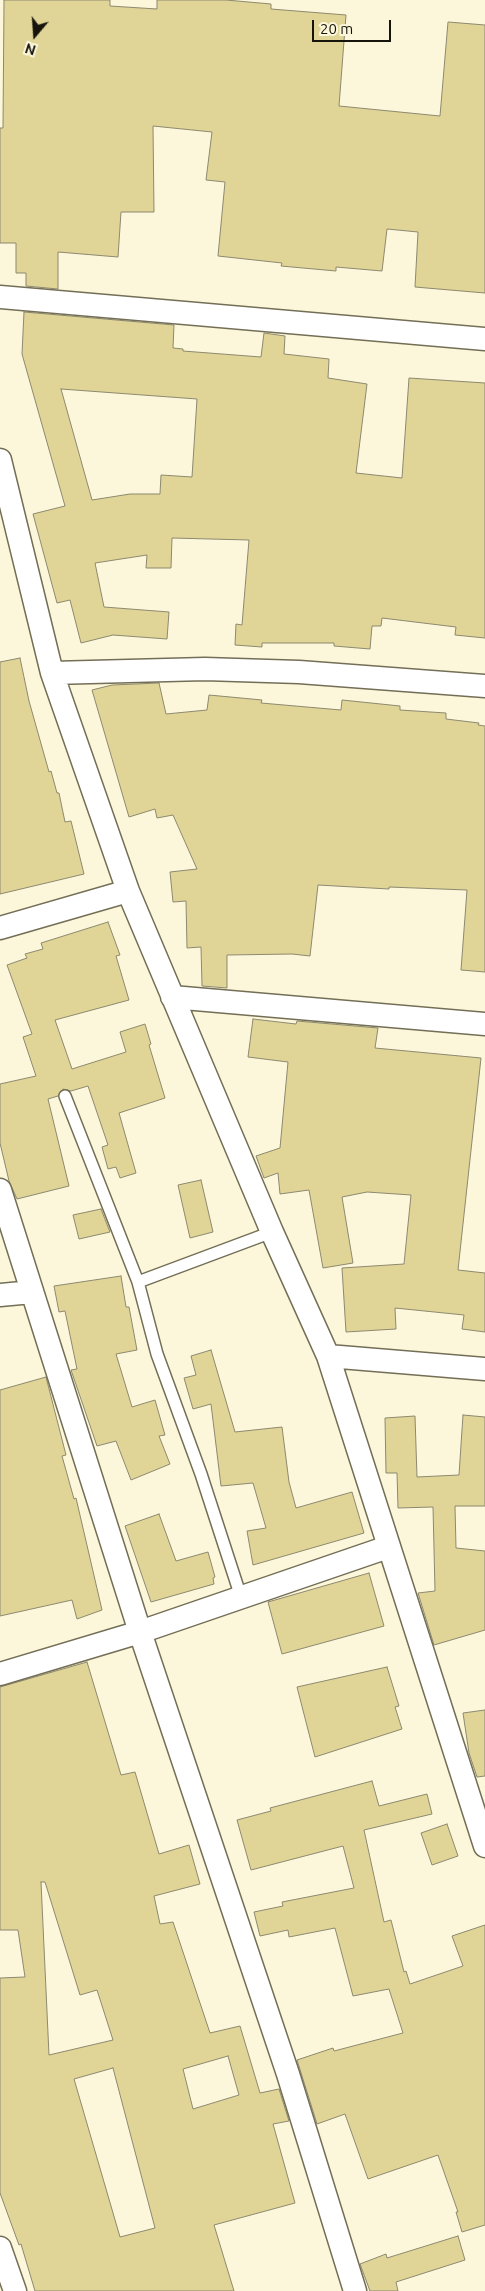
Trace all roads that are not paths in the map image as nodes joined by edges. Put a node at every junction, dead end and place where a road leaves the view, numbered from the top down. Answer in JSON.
{"nodes":[{"id":1,"x":0,"y":297,"type":"edge"},
{"id":2,"x":485,"y":339,"type":"edge"},
{"id":3,"x":0,"y":460,"type":"edge"},
{"id":4,"x":52,"y":673,"type":"junction"},
{"id":5,"x":485,"y":686,"type":"edge"},
{"id":6,"x":128,"y":891,"type":"junction"},
{"id":7,"x":0,"y":928,"type":"edge"},
{"id":8,"x":172,"y":997,"type":"junction"},
{"id":9,"x":485,"y":1024,"type":"edge"},
{"id":10,"x":65,"y":1096,"type":"dead end"},
{"id":11,"x":0,"y":1190,"type":"edge"},
{"id":12,"x":272,"y":1232,"type":"junction"},
{"id":13,"x":138,"y":1282,"type":"junction"},
{"id":14,"x":32,"y":1292,"type":"junction"},
{"id":15,"x":0,"y":1295,"type":"edge"},
{"id":16,"x":328,"y":1356,"type":"junction"},
{"id":17,"x":485,"y":1369,"type":"edge"},
{"id":18,"x":388,"y":1547,"type":"junction"},
{"id":19,"x":241,"y":1597,"type":"junction"},
{"id":20,"x":140,"y":1632,"type":"junction"},
{"id":21,"x":0,"y":1674,"type":"edge"},
{"id":22,"x":485,"y":1846,"type":"edge"},
{"id":23,"x":0,"y":2248,"type":"edge"},
{"id":24,"x":15,"y":2291,"type":"edge"},
{"id":25,"x":355,"y":2291,"type":"edge"}],
"edges":[{"from":1,"to":2,"type":"street"},
{"from":3,"to":4,"type":"street"},
{"from":4,"to":5,"type":"street"},
{"from":4,"to":6,"type":"street"},
{"from":6,"to":7,"type":"street"},
{"from":6,"to":8,"type":"street"},
{"from":8,"to":9,"type":"street"},
{"from":8,"to":12,"type":"street"},
{"from":10,"to":13,"type":"lane"},
{"from":11,"to":14,"type":"street"},
{"from":12,"to":13,"type":"lane"},
{"from":12,"to":16,"type":"street"},
{"from":13,"to":19,"type":"lane"},
{"from":14,"to":15,"type":"street"},
{"from":14,"to":20,"type":"street"},
{"from":16,"to":17,"type":"street"},
{"from":16,"to":18,"type":"street"},
{"from":18,"to":19,"type":"street"},
{"from":18,"to":22,"type":"street"},
{"from":19,"to":20,"type":"street"},
{"from":20,"to":21,"type":"street"},
{"from":20,"to":25,"type":"street"},
{"from":23,"to":24,"type":"street"}]}
